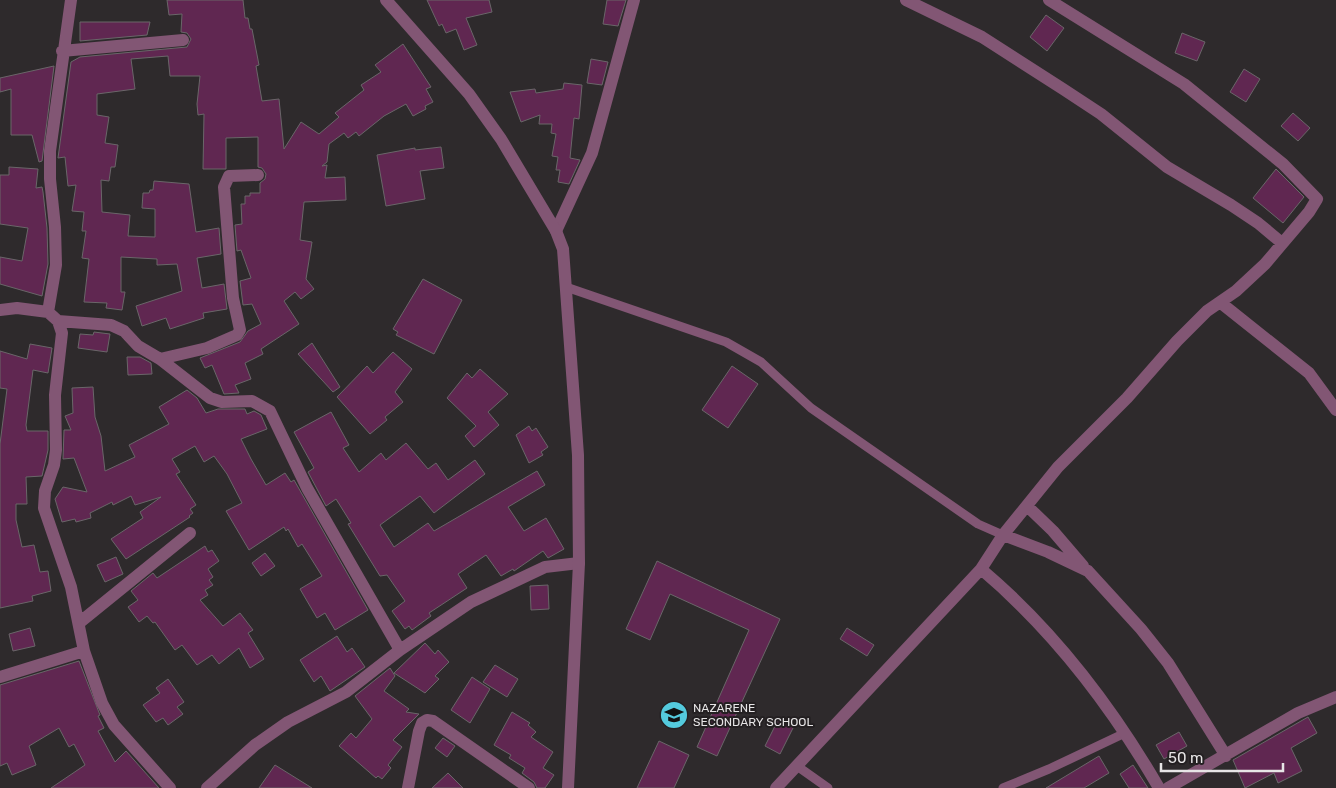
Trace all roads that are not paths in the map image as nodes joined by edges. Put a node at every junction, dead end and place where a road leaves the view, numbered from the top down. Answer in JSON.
{"nodes":[{"id":1,"x":71,"y":0,"type":"edge"},
{"id":2,"x":386,"y":0,"type":"edge"},
{"id":3,"x":634,"y":0,"type":"edge"},
{"id":4,"x":906,"y":0,"type":"edge"},
{"id":5,"x":1049,"y":0,"type":"edge"},
{"id":6,"x":183,"y":40,"type":"dead end"},
{"id":7,"x":62,"y":51,"type":"junction"},
{"id":8,"x":258,"y":175,"type":"dead end"},
{"id":9,"x":556,"y":231,"type":"junction"},
{"id":10,"x":1282,"y":244,"type":"junction"},
{"id":11,"x":566,"y":287,"type":"junction"},
{"id":12,"x":1221,"y":303,"type":"junction"},
{"id":13,"x":0,"y":310,"type":"edge"},
{"id":14,"x":48,"y":312,"type":"junction"},
{"id":15,"x":58,"y":322,"type":"junction"},
{"id":16,"x":160,"y":359,"type":"junction"},
{"id":17,"x":1336,"y":410,"type":"edge"},
{"id":18,"x":1026,"y":506,"type":"junction"},
{"id":19,"x":190,"y":533,"type":"dead end"},
{"id":20,"x":1003,"y":535,"type":"junction"},
{"id":21,"x":579,"y":563,"type":"junction"},
{"id":22,"x":981,"y":569,"type":"junction"},
{"id":23,"x":1088,"y":571,"type":"junction"},
{"id":24,"x":79,"y":623,"type":"junction"},
{"id":25,"x":400,"y":650,"type":"junction"},
{"id":26,"x":84,"y":651,"type":"junction"},
{"id":27,"x":0,"y":677,"type":"edge"},
{"id":28,"x":1336,"y":697,"type":"edge"},
{"id":29,"x":1125,"y":733,"type":"junction"},
{"id":30,"x":1226,"y":756,"type":"junction"},
{"id":31,"x":796,"y":766,"type":"junction"},
{"id":32,"x":170,"y":788,"type":"edge"},
{"id":33,"x":207,"y":788,"type":"edge"},
{"id":34,"x":408,"y":788,"type":"edge"},
{"id":35,"x":529,"y":788,"type":"edge"},
{"id":36,"x":568,"y":788,"type":"edge"},
{"id":37,"x":776,"y":788,"type":"edge"},
{"id":38,"x":828,"y":788,"type":"edge"},
{"id":39,"x":1003,"y":788,"type":"edge"},
{"id":40,"x":1159,"y":788,"type":"edge"},
{"id":41,"x":1168,"y":788,"type":"edge"}],
"edges":[{"from":1,"to":7,"type":"street"},
{"from":2,"to":9,"type":"street"},
{"from":3,"to":9,"type":"street"},
{"from":4,"to":10,"type":"street"},
{"from":5,"to":10,"type":"street"},
{"from":6,"to":7,"type":"street"},
{"from":7,"to":14,"type":"street"},
{"from":8,"to":16,"type":"street"},
{"from":9,"to":11,"type":"street"},
{"from":10,"to":12,"type":"street"},
{"from":11,"to":20,"type":"lane"},
{"from":11,"to":21,"type":"street"},
{"from":12,"to":17,"type":"street"},
{"from":12,"to":18,"type":"street"},
{"from":13,"to":14,"type":"street"},
{"from":14,"to":15,"type":"street"},
{"from":15,"to":16,"type":"street"},
{"from":15,"to":24,"type":"street"},
{"from":16,"to":25,"type":"street"},
{"from":18,"to":20,"type":"street"},
{"from":18,"to":23,"type":"street"},
{"from":19,"to":24,"type":"street"},
{"from":20,"to":22,"type":"street"},
{"from":20,"to":23,"type":"street"},
{"from":21,"to":25,"type":"street"},
{"from":21,"to":36,"type":"street"},
{"from":22,"to":29,"type":"street"},
{"from":22,"to":31,"type":"street"},
{"from":23,"to":30,"type":"street"},
{"from":24,"to":26,"type":"street"},
{"from":25,"to":33,"type":"street"},
{"from":26,"to":27,"type":"street"},
{"from":26,"to":32,"type":"street"},
{"from":28,"to":30,"type":"street"},
{"from":29,"to":39,"type":"lane"},
{"from":29,"to":40,"type":"street"},
{"from":30,"to":41,"type":"street"},
{"from":31,"to":37,"type":"street"},
{"from":31,"to":38,"type":"lane"},
{"from":34,"to":35,"type":"street"}]}
